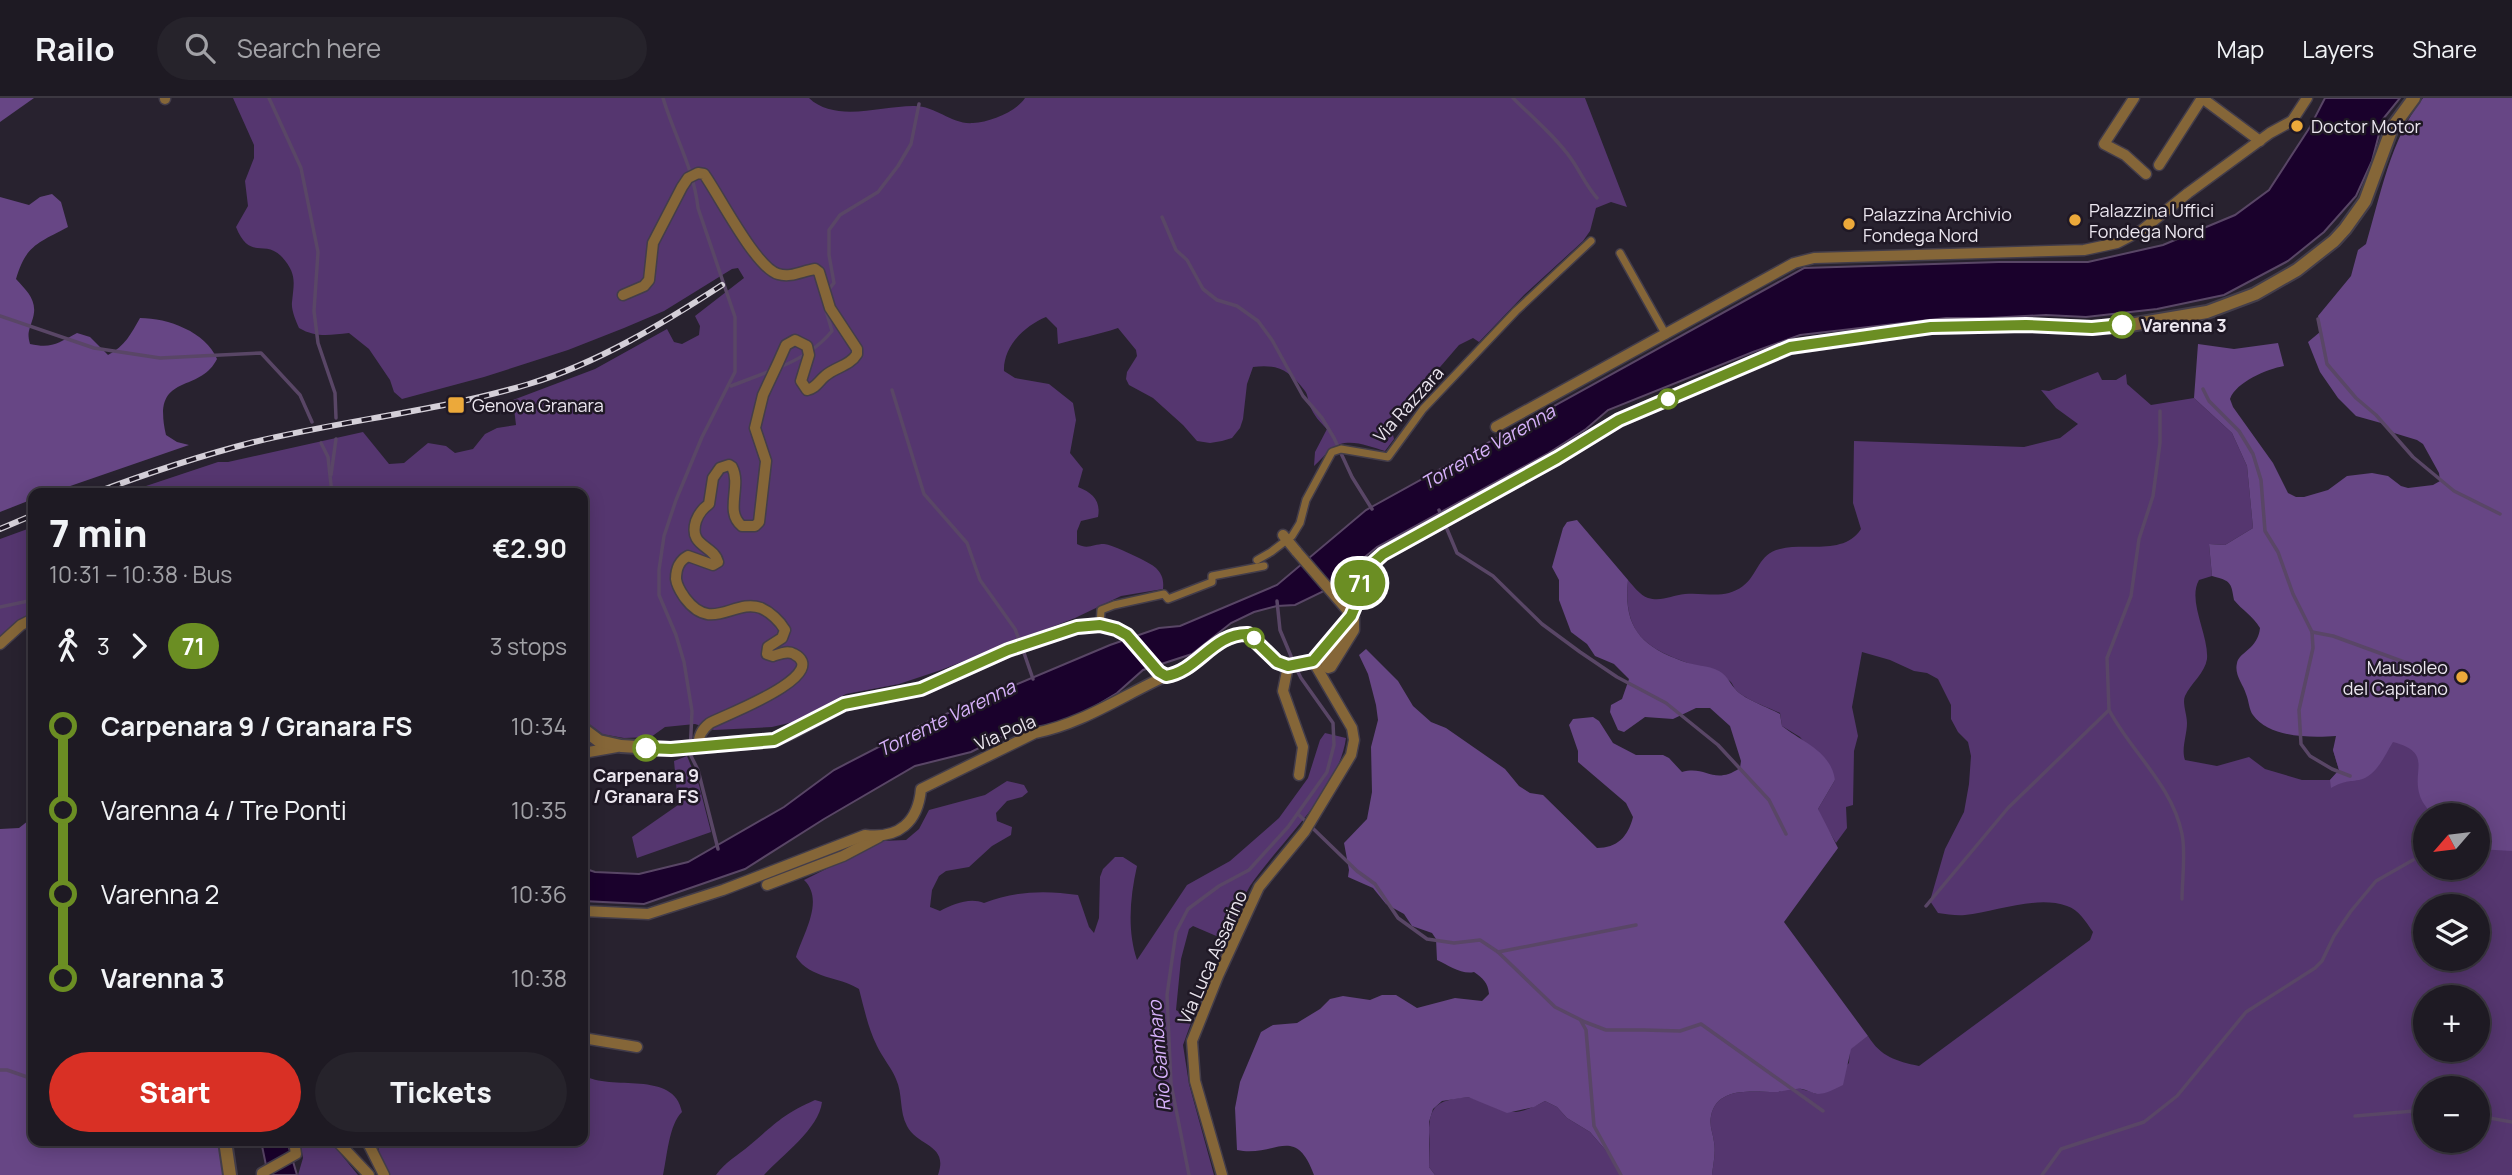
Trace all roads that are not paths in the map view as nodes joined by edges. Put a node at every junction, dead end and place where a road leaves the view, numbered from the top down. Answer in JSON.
{"nodes":[{"id":1,"x":2134,"y":98,"type":"edge"},
{"id":2,"x":2308,"y":98,"type":"edge"},
{"id":3,"x":2414,"y":98,"type":"edge"},
{"id":4,"x":2260,"y":141,"type":"junction"},
{"id":5,"x":2159,"y":165,"type":"dead end"},
{"id":6,"x":2146,"y":174,"type":"dead end"},
{"id":7,"x":1591,"y":241,"type":"dead end"},
{"id":8,"x":1620,"y":253,"type":"dead end"},
{"id":9,"x":623,"y":295,"type":"dead end"},
{"id":10,"x":1666,"y":335,"type":"junction"},
{"id":11,"x":1496,"y":428,"type":"dead end"},
{"id":12,"x":1285,"y":538,"type":"junction"},
{"id":13,"x":1257,"y":559,"type":"dead end"},
{"id":14,"x":1264,"y":566,"type":"dead end"},
{"id":15,"x":28,"y":622,"type":"edge"},
{"id":16,"x":1100,"y":625,"type":"junction"},
{"id":17,"x":1339,"y":631,"type":"junction"},
{"id":18,"x":0,"y":644,"type":"edge"},
{"id":19,"x":1310,"y":661,"type":"junction"},
{"id":20,"x":1288,"y":666,"type":"junction"},
{"id":21,"x":1162,"y":674,"type":"junction"},
{"id":22,"x":588,"y":733,"type":"edge"},
{"id":23,"x":621,"y":746,"type":"junction"},
{"id":24,"x":698,"y":746,"type":"junction"},
{"id":25,"x":588,"y":751,"type":"edge"},
{"id":26,"x":1299,"y":775,"type":"dead end"},
{"id":27,"x":879,"y":837,"type":"junction"},
{"id":28,"x":767,"y":885,"type":"dead end"},
{"id":29,"x":588,"y":911,"type":"edge"},
{"id":30,"x":588,"y":1039,"type":"edge"},
{"id":31,"x":637,"y":1047,"type":"dead end"},
{"id":32,"x":226,"y":1146,"type":"edge"},
{"id":33,"x":295,"y":1146,"type":"edge"},
{"id":34,"x":342,"y":1146,"type":"edge"},
{"id":35,"x":369,"y":1146,"type":"edge"},
{"id":36,"x":262,"y":1174,"type":"edge"},
{"id":37,"x":230,"y":1175,"type":"edge"},
{"id":38,"x":369,"y":1175,"type":"edge"},
{"id":39,"x":384,"y":1175,"type":"edge"},
{"id":40,"x":1222,"y":1175,"type":"edge"}],
"edges":[{"from":1,"to":6,"type":"street"},
{"from":2,"to":4,"type":"street"},
{"from":3,"to":17,"type":"street"},
{"from":4,"to":5,"type":"street"},
{"from":4,"to":10,"type":"street"},
{"from":7,"to":12,"type":"street","name":"Via Razzara"},
{"from":8,"to":10,"type":"street"},
{"from":9,"to":24,"type":"street"},
{"from":10,"to":11,"type":"street"},
{"from":12,"to":13,"type":"street"},
{"from":12,"to":17,"type":"street","bridge":true},
{"from":14,"to":16,"type":"street"},
{"from":15,"to":18,"type":"street"},
{"from":16,"to":21,"type":"street"},
{"from":16,"to":24,"type":"street"},
{"from":17,"to":19,"type":"street"},
{"from":19,"to":20,"type":"street"},
{"from":19,"to":40,"type":"street","name":"Via Luca Assarino"},
{"from":20,"to":21,"type":"street"},
{"from":20,"to":26,"type":"street"},
{"from":21,"to":27,"type":"street","name":"Via Pola"},
{"from":22,"to":23,"type":"street"},
{"from":23,"to":24,"type":"street"},
{"from":23,"to":25,"type":"street"},
{"from":27,"to":28,"type":"street","name":"Via Pola"},
{"from":27,"to":29,"type":"street","name":"Via Pola"},
{"from":30,"to":31,"type":"street"},
{"from":32,"to":37,"type":"street"},
{"from":33,"to":36,"type":"street"},
{"from":34,"to":38,"type":"street"},
{"from":35,"to":39,"type":"street"}]}
